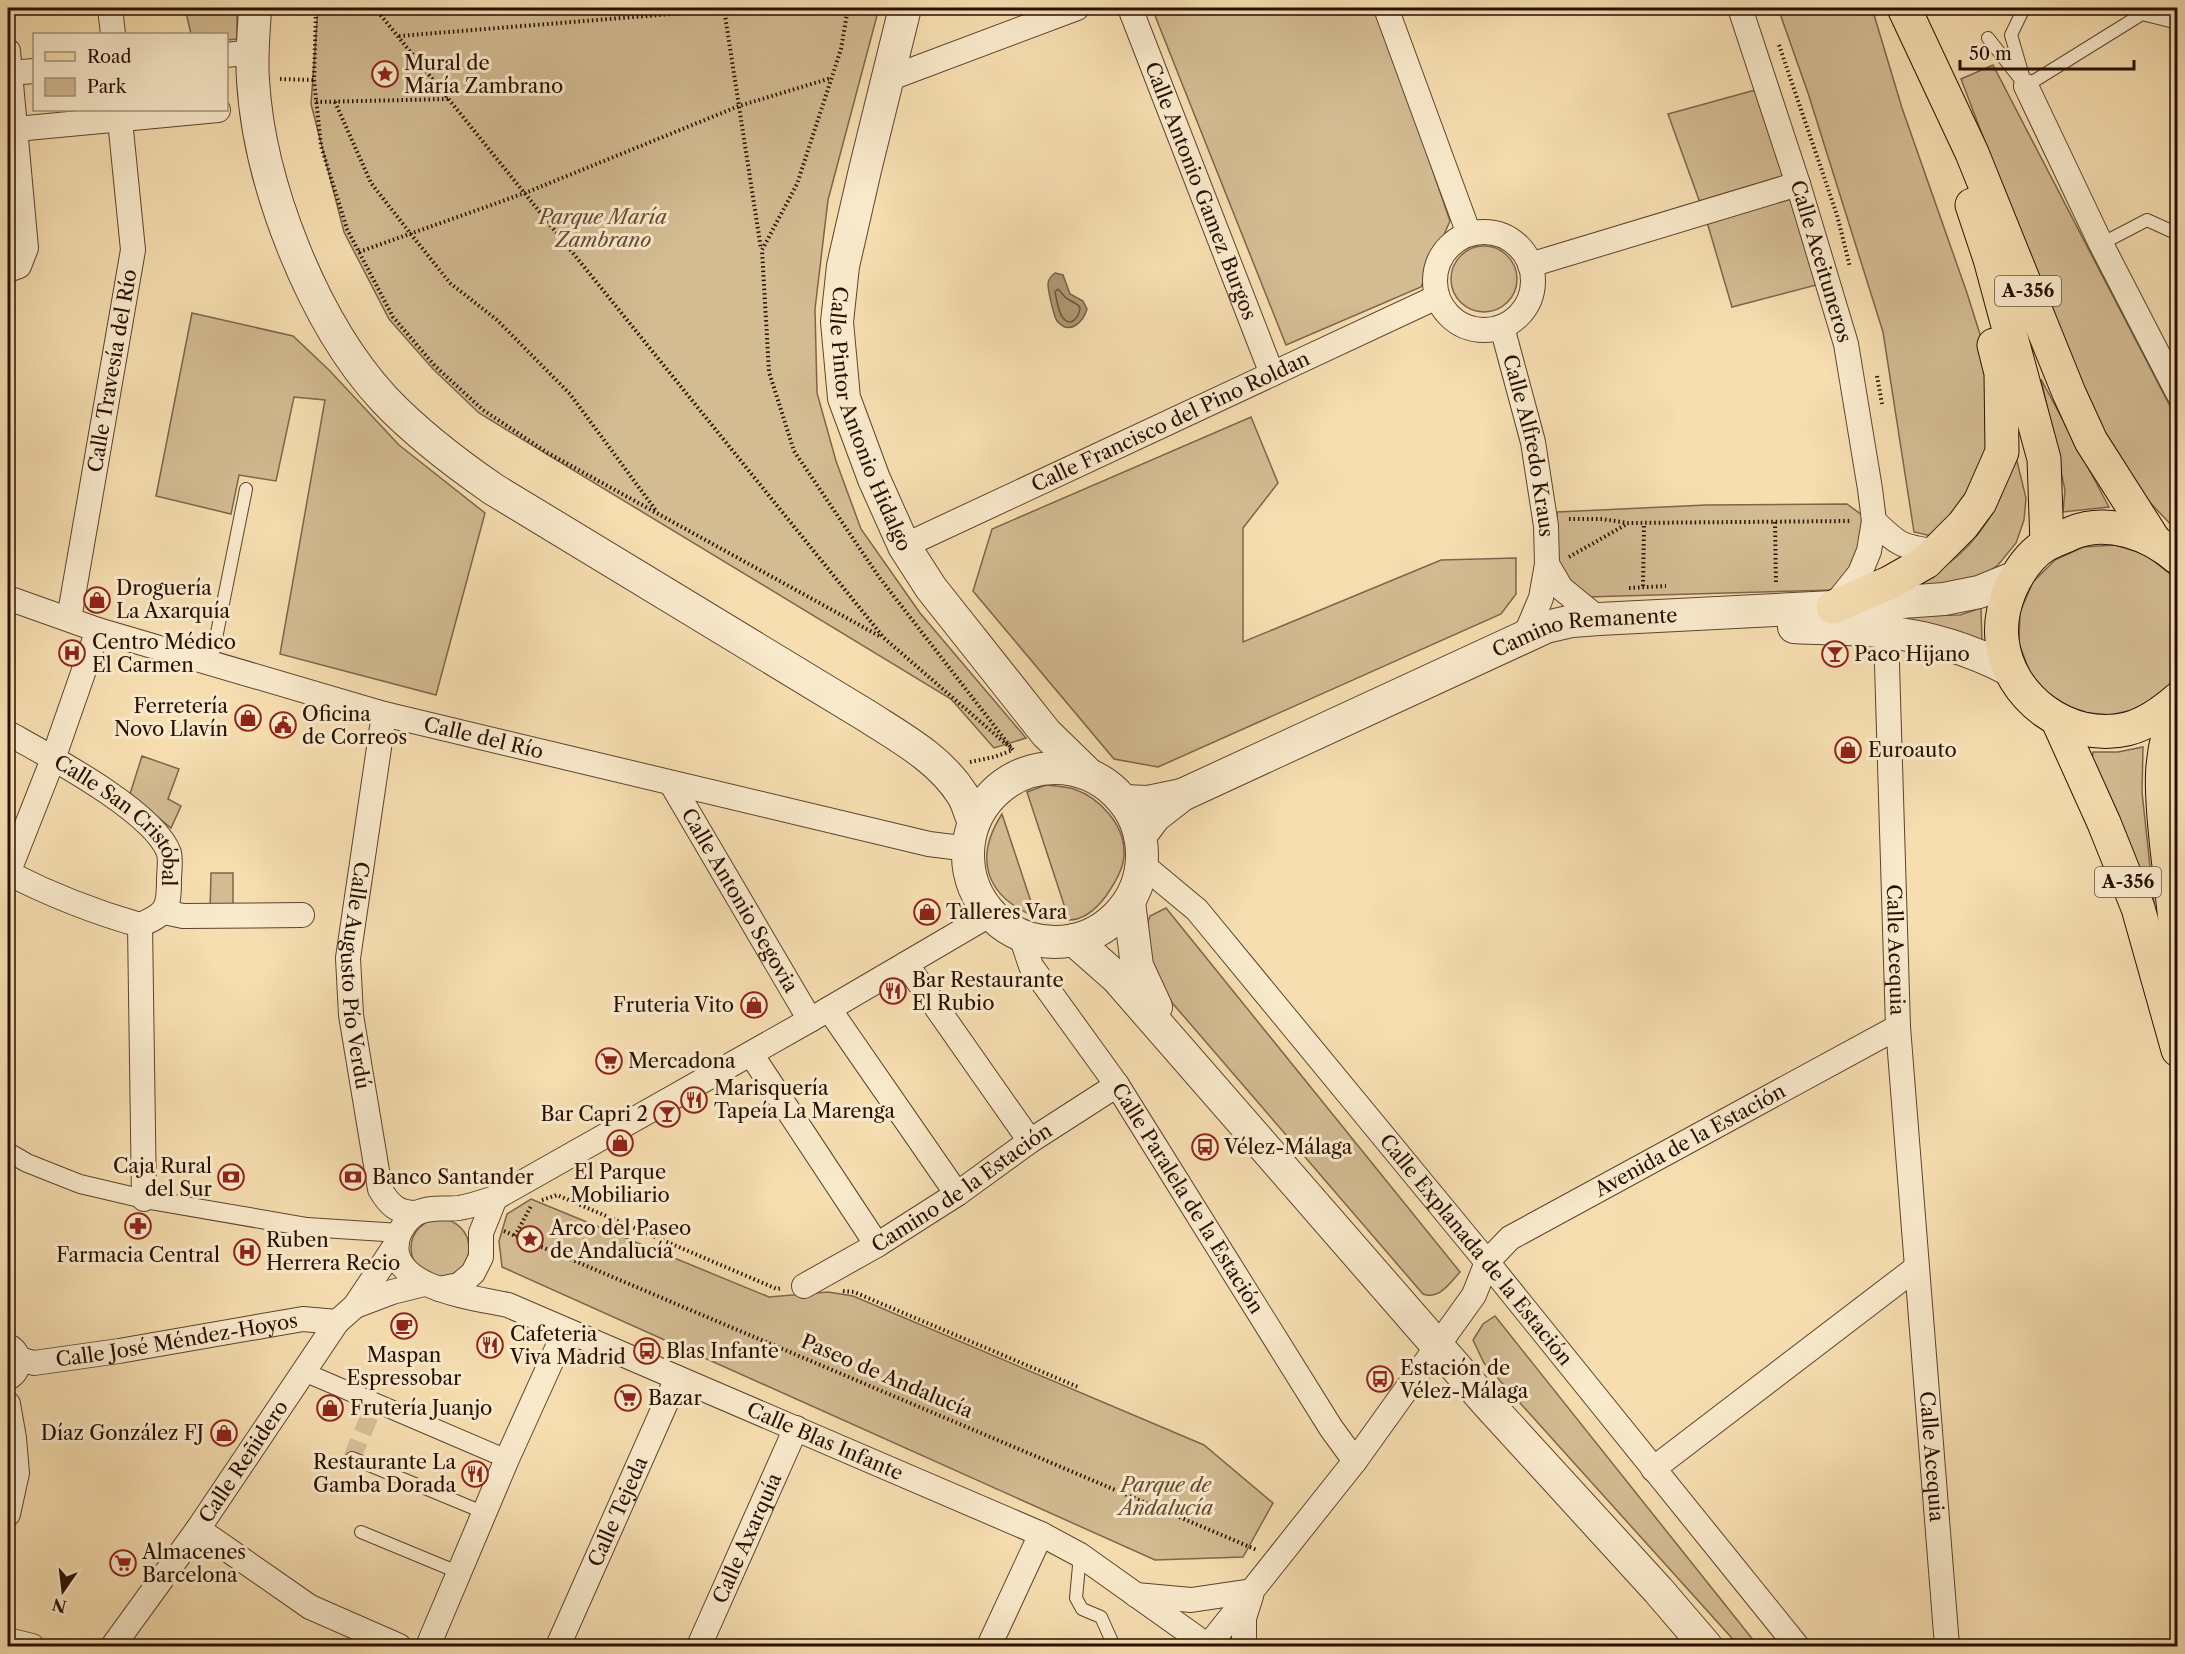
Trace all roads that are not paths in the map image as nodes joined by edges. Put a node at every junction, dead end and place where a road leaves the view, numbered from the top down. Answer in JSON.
{"nodes":[{"id":1,"x":111,"y":8,"type":"edge"},
{"id":2,"x":255,"y":8,"type":"edge"},
{"id":3,"x":905,"y":8,"type":"edge"},
{"id":4,"x":1077,"y":8,"type":"edge"},
{"id":5,"x":1130,"y":8,"type":"edge"},
{"id":6,"x":1386,"y":8,"type":"edge"},
{"id":7,"x":1740,"y":8,"type":"edge"},
{"id":8,"x":2024,"y":8,"type":"edge"},
{"id":9,"x":1910,"y":21,"type":"edge"},
{"id":10,"x":2178,"y":23,"type":"edge"},
{"id":11,"x":113,"y":33,"type":"edge"},
{"id":12,"x":1988,"y":38,"type":"dead end"},
{"id":13,"x":9,"y":62,"type":"edge"},
{"id":14,"x":33,"y":71,"type":"edge"},
{"id":15,"x":888,"y":79,"type":"junction"},
{"id":16,"x":243,"y":80,"type":"edge"},
{"id":17,"x":2026,"y":86,"type":"junction"},
{"id":18,"x":198,"y":111,"type":"edge"},
{"id":19,"x":119,"y":115,"type":"edge"},
{"id":20,"x":16,"y":129,"type":"junction"},
{"id":21,"x":14,"y":166,"type":"edge"},
{"id":22,"x":1798,"y":184,"type":"junction"},
{"id":23,"x":1969,"y":196,"type":"junction"},
{"id":24,"x":1469,"y":234,"type":"junction"},
{"id":25,"x":2178,"y":234,"type":"edge"},
{"id":26,"x":2101,"y":244,"type":"junction"},
{"id":27,"x":1530,"y":265,"type":"junction"},
{"id":28,"x":8,"y":270,"type":"edge"},
{"id":29,"x":1437,"y":297,"type":"junction"},
{"id":30,"x":1502,"y":327,"type":"junction"},
{"id":31,"x":1272,"y":374,"type":"junction"},
{"id":32,"x":2178,"y":393,"type":"edge"},
{"id":33,"x":246,"y":489,"type":"dead end"},
{"id":34,"x":1860,"y":525,"type":"junction"},
{"id":35,"x":2047,"y":544,"type":"junction"},
{"id":36,"x":904,"y":546,"type":"junction"},
{"id":37,"x":2166,"y":549,"type":"edge"},
{"id":38,"x":1938,"y":552,"type":"junction"},
{"id":39,"x":1547,"y":564,"type":"junction"},
{"id":40,"x":2016,"y":577,"type":"junction"},
{"id":41,"x":9,"y":604,"type":"edge"},
{"id":42,"x":1833,"y":607,"type":"junction"},
{"id":43,"x":1615,"y":609,"type":"junction"},
{"id":44,"x":69,"y":619,"type":"junction"},
{"id":45,"x":98,"y":630,"type":"junction"},
{"id":46,"x":1886,"y":632,"type":"junction"},
{"id":47,"x":1525,"y":636,"type":"junction"},
{"id":48,"x":211,"y":663,"type":"junction"},
{"id":49,"x":2010,"y":670,"type":"junction"},
{"id":50,"x":2178,"y":699,"type":"edge"},
{"id":51,"x":2178,"y":708,"type":"edge"},
{"id":52,"x":384,"y":714,"type":"junction"},
{"id":53,"x":2058,"y":721,"type":"junction"},
{"id":54,"x":8,"y":733,"type":"edge"},
{"id":55,"x":53,"y":759,"type":"junction"},
{"id":56,"x":1087,"y":773,"type":"junction"},
{"id":57,"x":671,"y":783,"type":"junction"},
{"id":58,"x":1182,"y":795,"type":"junction"},
{"id":59,"x":1124,"y":801,"type":"junction"},
{"id":60,"x":971,"y":835,"type":"junction"},
{"id":61,"x":1142,"y":850,"type":"junction"},
{"id":62,"x":10,"y":863,"type":"edge"},
{"id":63,"x":1129,"y":903,"type":"junction"},
{"id":64,"x":164,"y":912,"type":"junction"},
{"id":65,"x":991,"y":914,"type":"junction"},
{"id":66,"x":302,"y":915,"type":"dead end"},
{"id":67,"x":140,"y":925,"type":"junction"},
{"id":68,"x":1021,"y":936,"type":"junction"},
{"id":69,"x":1074,"y":940,"type":"junction"},
{"id":70,"x":2178,"y":946,"type":"edge"},
{"id":71,"x":906,"y":964,"type":"junction"},
{"id":72,"x":820,"y":1015,"type":"junction"},
{"id":73,"x":1898,"y":1026,"type":"junction"},
{"id":74,"x":1175,"y":1046,"type":"junction"},
{"id":75,"x":2178,"y":1050,"type":"edge"},
{"id":76,"x":751,"y":1054,"type":"junction"},
{"id":77,"x":1118,"y":1085,"type":"junction"},
{"id":78,"x":1030,"y":1141,"type":"junction"},
{"id":79,"x":9,"y":1157,"type":"edge"},
{"id":80,"x":957,"y":1194,"type":"junction"},
{"id":81,"x":495,"y":1198,"type":"junction"},
{"id":82,"x":144,"y":1199,"type":"junction"},
{"id":83,"x":457,"y":1209,"type":"junction"},
{"id":84,"x":416,"y":1213,"type":"junction"},
{"id":85,"x":482,"y":1228,"type":"junction"},
{"id":86,"x":398,"y":1238,"type":"junction"},
{"id":87,"x":877,"y":1245,"type":"junction"},
{"id":88,"x":481,"y":1257,"type":"junction"},
{"id":89,"x":1487,"y":1262,"type":"junction"},
{"id":90,"x":1916,"y":1268,"type":"junction"},
{"id":91,"x":431,"y":1286,"type":"junction"},
{"id":92,"x":804,"y":1286,"type":"dead end"},
{"id":93,"x":508,"y":1305,"type":"junction"},
{"id":94,"x":355,"y":1306,"type":"junction"},
{"id":95,"x":337,"y":1322,"type":"junction"},
{"id":96,"x":565,"y":1331,"type":"junction"},
{"id":97,"x":1438,"y":1347,"type":"junction"},
{"id":98,"x":11,"y":1361,"type":"edge"},
{"id":99,"x":304,"y":1372,"type":"junction"},
{"id":100,"x":677,"y":1378,"type":"junction"},
{"id":101,"x":8,"y":1404,"type":"edge"},
{"id":102,"x":796,"y":1428,"type":"junction"},
{"id":103,"x":352,"y":1458,"type":"dead end"},
{"id":104,"x":507,"y":1459,"type":"junction"},
{"id":105,"x":1355,"y":1461,"type":"junction"},
{"id":106,"x":1653,"y":1469,"type":"junction"},
{"id":107,"x":8,"y":1514,"type":"edge"},
{"id":108,"x":485,"y":1514,"type":"junction"},
{"id":109,"x":198,"y":1529,"type":"junction"},
{"id":110,"x":361,"y":1532,"type":"dead end"},
{"id":111,"x":1041,"y":1534,"type":"junction"},
{"id":112,"x":1080,"y":1556,"type":"junction"},
{"id":113,"x":460,"y":1573,"type":"junction"},
{"id":114,"x":1252,"y":1591,"type":"junction"},
{"id":115,"x":1134,"y":1595,"type":"junction"},
{"id":116,"x":8,"y":1640,"type":"edge"},
{"id":117,"x":32,"y":1647,"type":"edge"},
{"id":118,"x":113,"y":1647,"type":"edge"},
{"id":119,"x":399,"y":1647,"type":"edge"},
{"id":120,"x":428,"y":1647,"type":"edge"},
{"id":121,"x":558,"y":1647,"type":"edge"},
{"id":122,"x":699,"y":1647,"type":"edge"},
{"id":123,"x":989,"y":1647,"type":"edge"},
{"id":124,"x":1114,"y":1647,"type":"edge"},
{"id":125,"x":1208,"y":1647,"type":"edge"},
{"id":126,"x":1244,"y":1647,"type":"edge"},
{"id":127,"x":1706,"y":1647,"type":"edge"},
{"id":128,"x":1797,"y":1647,"type":"edge"},
{"id":129,"x":1947,"y":1647,"type":"edge"}],
"edges":[{"from":1,"to":11,"type":"street"},
{"from":2,"to":16,"type":"street"},
{"from":3,"to":15,"type":"street","name":"Calle Pintor Antonio Hidalgo"},
{"from":4,"to":15,"type":"street"},
{"from":5,"to":31,"type":"street","name":"Calle Antonio Gamez Burgos"},
{"from":6,"to":24,"type":"street"},
{"from":7,"to":22,"type":"street","name":"Calle Aceituneros"},
{"from":8,"to":17,"type":"lane"},
{"from":9,"to":23,"type":"main road","number":"A-356"},
{"from":9,"to":37,"type":"main road","number":"A-356"},
{"from":10,"to":17,"type":"lane"},
{"from":12,"to":17,"type":"lane"},
{"from":13,"to":14,"type":"street"},
{"from":13,"to":20,"type":"street"},
{"from":15,"to":36,"type":"street","name":"Calle Pintor Antonio Hidalgo"},
{"from":16,"to":60,"type":"street"},
{"from":17,"to":26,"type":"street"},
{"from":18,"to":19,"type":"street"},
{"from":19,"to":20,"type":"street"},
{"from":19,"to":44,"type":"street","name":"Calle Travesía del Río"},
{"from":20,"to":21,"type":"street"},
{"from":21,"to":28,"type":"street"},
{"from":22,"to":27,"type":"street"},
{"from":22,"to":34,"type":"street","name":"Calle Aceituneros"},
{"from":23,"to":35,"type":"main road","number":"A-356"},
{"from":23,"to":38,"type":"main road"},
{"from":24,"to":27,"type":"street"},
{"from":24,"to":29,"type":"street"},
{"from":25,"to":26,"type":"lane"},
{"from":26,"to":32,"type":"street"},
{"from":27,"to":30,"type":"street"},
{"from":29,"to":30,"type":"street"},
{"from":29,"to":31,"type":"street","name":"Calle Francisco del Pino Roldan"},
{"from":30,"to":39,"type":"street","name":"Calle Alfredo Kraus"},
{"from":31,"to":36,"type":"street","name":"Calle Francisco del Pino Roldan"},
{"from":33,"to":48,"type":"lane"},
{"from":34,"to":38,"type":"street"},
{"from":34,"to":42,"type":"street","name":"Calle Aceituneros"},
{"from":35,"to":37,"type":"main road","number":"A-356"},
{"from":35,"to":40,"type":"main road","number":"A-356"},
{"from":36,"to":56,"type":"street","name":"Calle Pintor Antonio Hidalgo"},
{"from":38,"to":42,"type":"main road"},
{"from":39,"to":43,"type":"street","name":"Calle Alfredo Kraus"},
{"from":39,"to":47,"type":"street","name":"Calle Alfredo Kraus"},
{"from":40,"to":42,"type":"street","name":"Camino Remanente"},
{"from":40,"to":49,"type":"main road","number":"A-356"},
{"from":41,"to":44,"type":"street","name":"Calle del Río"},
{"from":42,"to":43,"type":"street","name":"Camino Remanente"},
{"from":43,"to":46,"type":"street"},
{"from":43,"to":47,"type":"street","name":"Camino Remanente"},
{"from":44,"to":45,"type":"street","name":"Calle del Río"},
{"from":45,"to":48,"type":"street","name":"Calle del Río"},
{"from":45,"to":55,"type":"street"},
{"from":46,"to":49,"type":"street"},
{"from":46,"to":73,"type":"street","name":"Calle Acequia"},
{"from":47,"to":58,"type":"street","name":"Camino Remanente"},
{"from":48,"to":52,"type":"street","name":"Calle del Río"},
{"from":49,"to":53,"type":"main road","number":"A-356"},
{"from":50,"to":53,"type":"main road","number":"A-356"},
{"from":51,"to":70,"type":"main road","number":"A-356"},
{"from":52,"to":57,"type":"street","name":"Calle del Río"},
{"from":52,"to":84,"type":"street","name":"Calle Augusto Pío Verdú"},
{"from":53,"to":75,"type":"main road","number":"A-356"},
{"from":54,"to":55,"type":"street","name":"Calle San Cristóbal"},
{"from":55,"to":62,"type":"street"},
{"from":55,"to":64,"type":"street","name":"Calle San Cristóbal"},
{"from":56,"to":59,"type":"street"},
{"from":56,"to":60,"type":"street"},
{"from":57,"to":60,"type":"street","name":"Calle del Río"},
{"from":57,"to":72,"type":"street","name":"Calle Antonio Segovia"},
{"from":58,"to":59,"type":"street","name":"Camino Remanente"},
{"from":58,"to":61,"type":"street","name":"Camino Remanente"},
{"from":59,"to":61,"type":"street"},
{"from":60,"to":65,"type":"street"},
{"from":61,"to":63,"type":"street"},
{"from":61,"to":89,"type":"street","name":"Calle Explanada de la Estación"},
{"from":62,"to":67,"type":"street"},
{"from":63,"to":69,"type":"street"},
{"from":63,"to":74,"type":"street"},
{"from":64,"to":66,"type":"street"},
{"from":64,"to":67,"type":"street","name":"Calle San Cristóbal"},
{"from":65,"to":68,"type":"street"},
{"from":65,"to":71,"type":"street"},
{"from":67,"to":82,"type":"street"},
{"from":68,"to":69,"type":"street"},
{"from":68,"to":77,"type":"street","name":"Calle Paralela de la Estación"},
{"from":69,"to":74,"type":"street"},
{"from":71,"to":72,"type":"street"},
{"from":71,"to":78,"type":"street"},
{"from":72,"to":76,"type":"street"},
{"from":72,"to":80,"type":"street","name":"Calle Antonio Segovia"},
{"from":73,"to":89,"type":"street","name":"Avenida de la Estación"},
{"from":73,"to":90,"type":"street","name":"Calle Acequia"},
{"from":74,"to":97,"type":"street"},
{"from":76,"to":81,"type":"street"},
{"from":76,"to":87,"type":"street"},
{"from":77,"to":78,"type":"street","name":"Camino de la Estación"},
{"from":77,"to":105,"type":"street","name":"Calle Paralela de la Estación"},
{"from":78,"to":80,"type":"street","name":"Camino de la Estación"},
{"from":79,"to":82,"type":"street"},
{"from":80,"to":87,"type":"street","name":"Camino de la Estación"},
{"from":81,"to":83,"type":"street"},
{"from":81,"to":85,"type":"street"},
{"from":82,"to":86,"type":"street"},
{"from":83,"to":84,"type":"street"},
{"from":83,"to":85,"type":"street"},
{"from":84,"to":86,"type":"street"},
{"from":85,"to":88,"type":"street"},
{"from":86,"to":91,"type":"street"},
{"from":86,"to":94,"type":"street","name":"Calle Reñidero"},
{"from":87,"to":92,"type":"street","name":"Camino de la Estación"},
{"from":88,"to":91,"type":"street"},
{"from":88,"to":93,"type":"street","name":"Calle Blas Infante"},
{"from":89,"to":97,"type":"street"},
{"from":89,"to":106,"type":"street","name":"Calle Explanada de la Estación"},
{"from":90,"to":106,"type":"street"},
{"from":90,"to":129,"type":"street","name":"Calle Acequia"},
{"from":91,"to":93,"type":"street","name":"Calle Blas Infante"},
{"from":91,"to":94,"type":"street","name":"Calle Reñidero"},
{"from":93,"to":96,"type":"street","name":"Calle Blas Infante"},
{"from":94,"to":95,"type":"street","name":"Calle Reñidero"},
{"from":95,"to":98,"type":"street","name":"Calle José Méndez-Hoyos"},
{"from":95,"to":99,"type":"street","name":"Calle Reñidero"},
{"from":96,"to":100,"type":"street","name":"Calle Blas Infante"},
{"from":96,"to":104,"type":"street"},
{"from":97,"to":105,"type":"street"},
{"from":97,"to":127,"type":"street"},
{"from":99,"to":104,"type":"street"},
{"from":99,"to":109,"type":"street","name":"Calle Reñidero"},
{"from":100,"to":102,"type":"street","name":"Calle Blas Infante"},
{"from":100,"to":121,"type":"street","name":"Calle Tejeda"},
{"from":101,"to":107,"type":"street"},
{"from":102,"to":111,"type":"street","name":"Calle Blas Infante"},
{"from":102,"to":122,"type":"street","name":"Calle Axarquía"},
{"from":103,"to":108,"type":"lane"},
{"from":104,"to":108,"type":"street"},
{"from":105,"to":114,"type":"street"},
{"from":106,"to":128,"type":"street","name":"Calle Explanada de la Estación"},
{"from":108,"to":113,"type":"street"},
{"from":109,"to":118,"type":"street","name":"Calle Reñidero"},
{"from":109,"to":119,"type":"street"},
{"from":110,"to":113,"type":"lane"},
{"from":111,"to":112,"type":"street","name":"Calle Blas Infante"},
{"from":111,"to":123,"type":"street"},
{"from":112,"to":115,"type":"street","name":"Calle Blas Infante"},
{"from":112,"to":124,"type":"lane"},
{"from":113,"to":120,"type":"street"},
{"from":114,"to":115,"type":"street"},
{"from":114,"to":125,"type":"street"},
{"from":114,"to":126,"type":"street"},
{"from":115,"to":125,"type":"street","name":"Calle Blas Infante"},
{"from":116,"to":117,"type":"street"}]}
